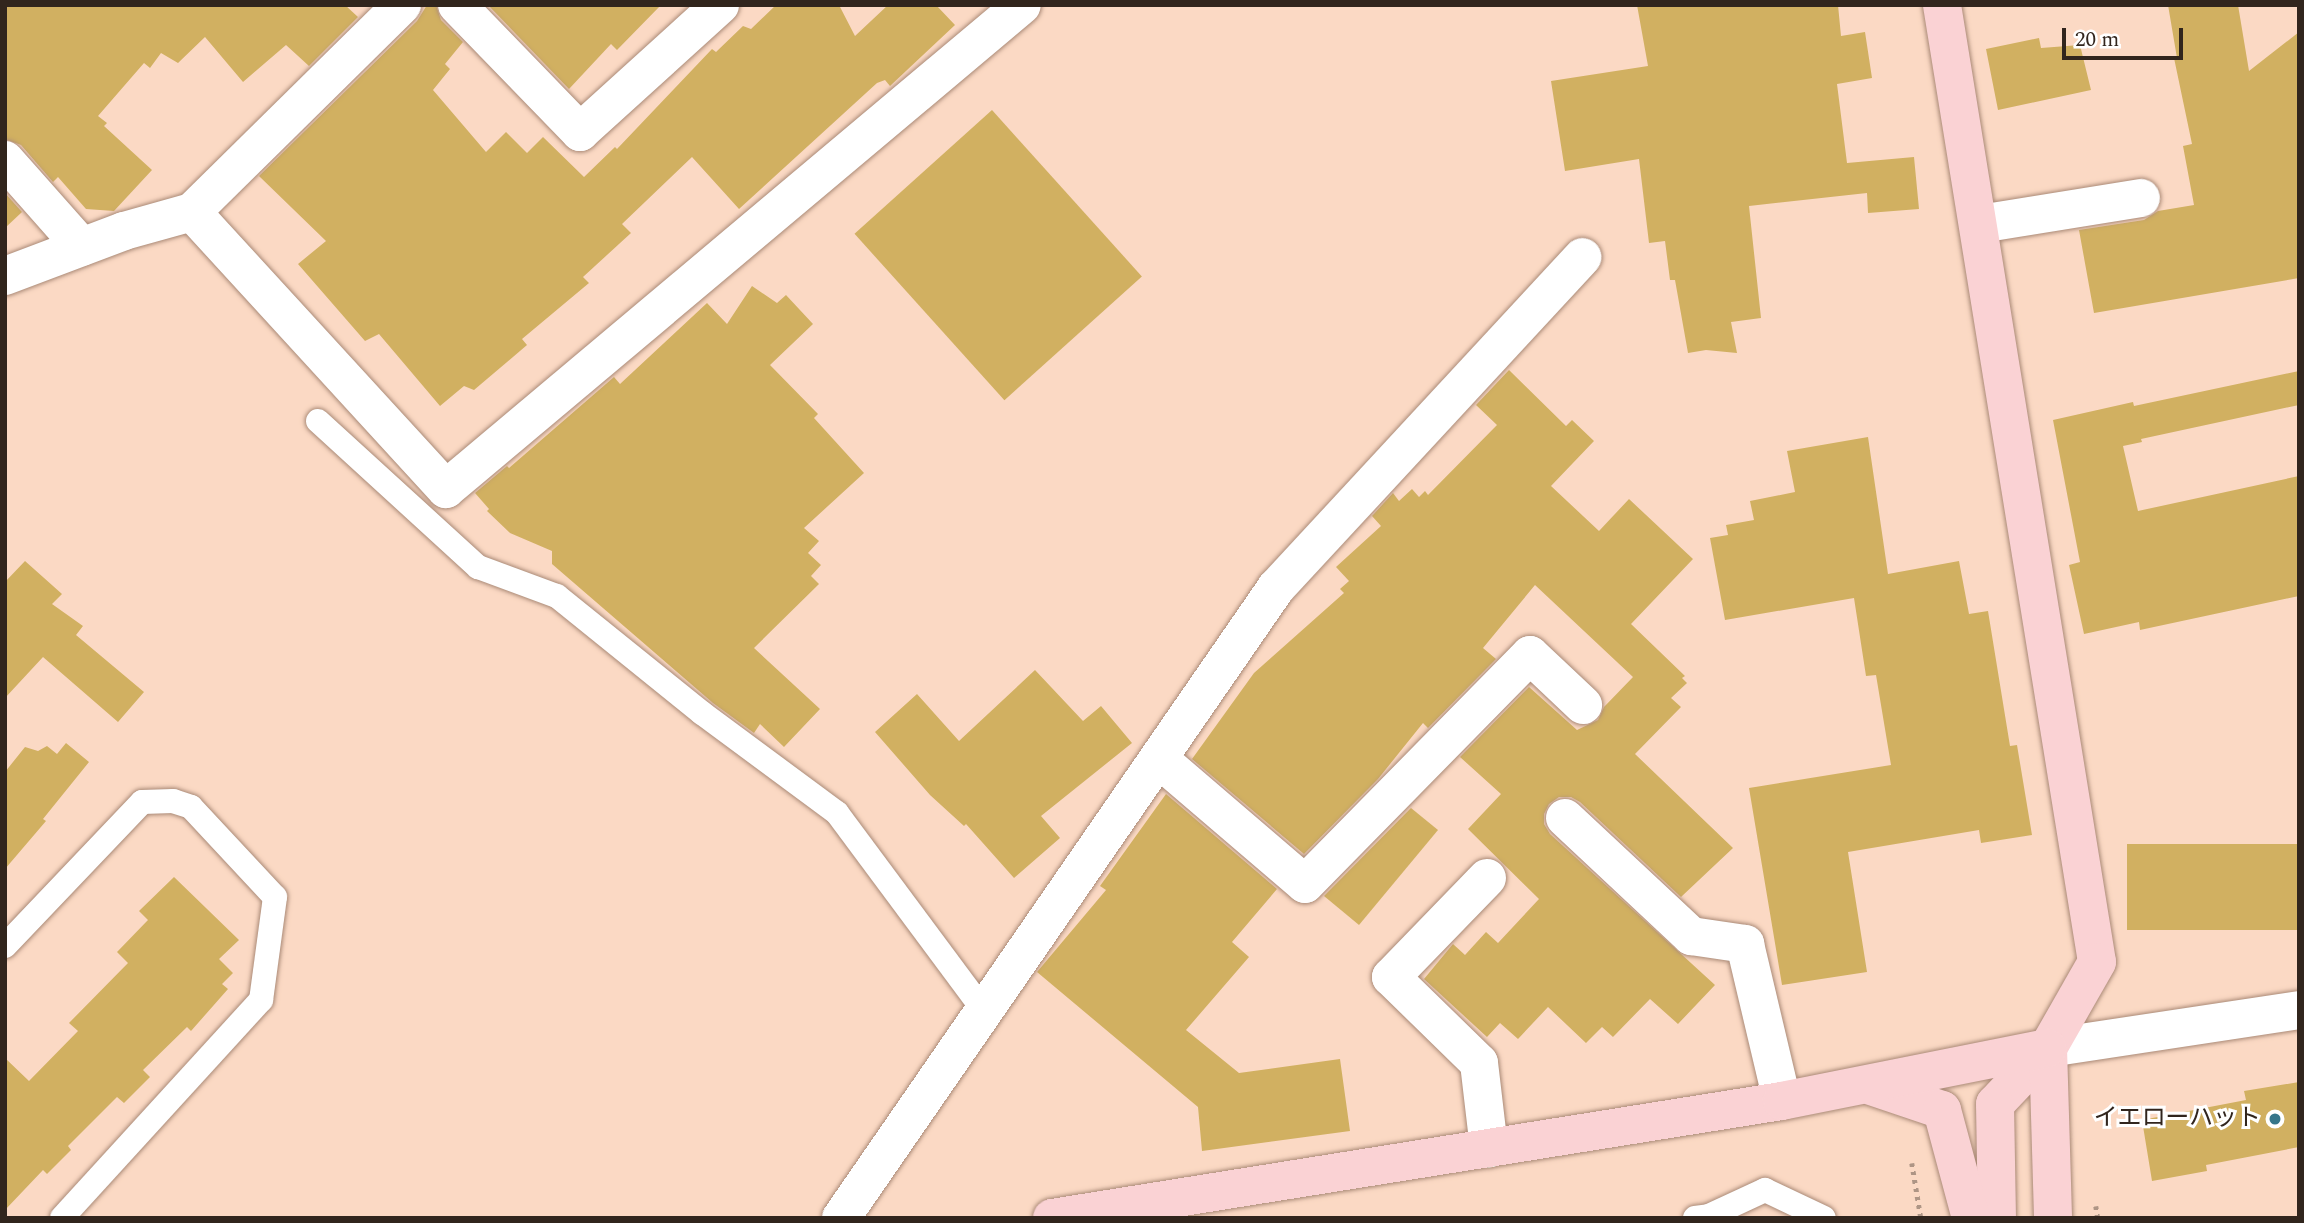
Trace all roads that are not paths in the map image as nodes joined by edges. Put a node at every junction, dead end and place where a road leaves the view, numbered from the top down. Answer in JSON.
{"nodes":[{"id":1,"x":457,"y":5,"type":"edge"},
{"id":2,"x":720,"y":5,"type":"edge"},
{"id":3,"x":1022,"y":5,"type":"edge"},
{"id":4,"x":1942,"y":5,"type":"edge"},
{"id":5,"x":389,"y":9,"type":"edge"},
{"id":6,"x":5,"y":160,"type":"edge"},
{"id":7,"x":2141,"y":198,"type":"dead end"},
{"id":8,"x":192,"y":212,"type":"junction"},
{"id":9,"x":1980,"y":224,"type":"junction"},
{"id":10,"x":82,"y":247,"type":"junction"},
{"id":11,"x":1582,"y":257,"type":"dead end"},
{"id":12,"x":5,"y":276,"type":"edge"},
{"id":13,"x":318,"y":421,"type":"dead end"},
{"id":14,"x":1583,"y":705,"type":"dead end"},
{"id":15,"x":1159,"y":759,"type":"junction"},
{"id":16,"x":1565,"y":818,"type":"dead end"},
{"id":17,"x":1487,"y":878,"type":"dead end"},
{"id":18,"x":5,"y":946,"type":"edge"},
{"id":19,"x":2299,"y":1010,"type":"edge"},
{"id":20,"x":985,"y":1011,"type":"junction"},
{"id":21,"x":2048,"y":1048,"type":"junction"},
{"id":22,"x":1868,"y":1085,"type":"junction"},
{"id":23,"x":1782,"y":1101,"type":"junction"},
{"id":24,"x":1489,"y":1148,"type":"junction"},
{"id":25,"x":62,"y":1218,"type":"edge"},
{"id":26,"x":841,"y":1218,"type":"edge"},
{"id":27,"x":1052,"y":1218,"type":"edge"},
{"id":28,"x":1695,"y":1218,"type":"edge"},
{"id":29,"x":1824,"y":1218,"type":"edge"},
{"id":30,"x":1971,"y":1218,"type":"edge"},
{"id":31,"x":1997,"y":1218,"type":"edge"},
{"id":32,"x":2053,"y":1218,"type":"edge"}],
"edges":[{"from":1,"to":2,"type":"street"},
{"from":3,"to":8,"type":"street"},
{"from":4,"to":9,"type":"street"},
{"from":5,"to":8,"type":"street"},
{"from":6,"to":10,"type":"street"},
{"from":7,"to":9,"type":"street"},
{"from":8,"to":10,"type":"street"},
{"from":9,"to":21,"type":"street"},
{"from":10,"to":12,"type":"street"},
{"from":11,"to":15,"type":"street"},
{"from":13,"to":20,"type":"lane"},
{"from":14,"to":15,"type":"street"},
{"from":15,"to":20,"type":"street"},
{"from":16,"to":23,"type":"street"},
{"from":17,"to":24,"type":"street"},
{"from":18,"to":25,"type":"lane"},
{"from":19,"to":21,"type":"street"},
{"from":20,"to":26,"type":"street"},
{"from":21,"to":22,"type":"street"},
{"from":21,"to":31,"type":"street"},
{"from":21,"to":32,"type":"street"},
{"from":22,"to":23,"type":"street"},
{"from":22,"to":30,"type":"street"},
{"from":23,"to":24,"type":"street"},
{"from":24,"to":27,"type":"street"},
{"from":28,"to":29,"type":"lane"}]}
